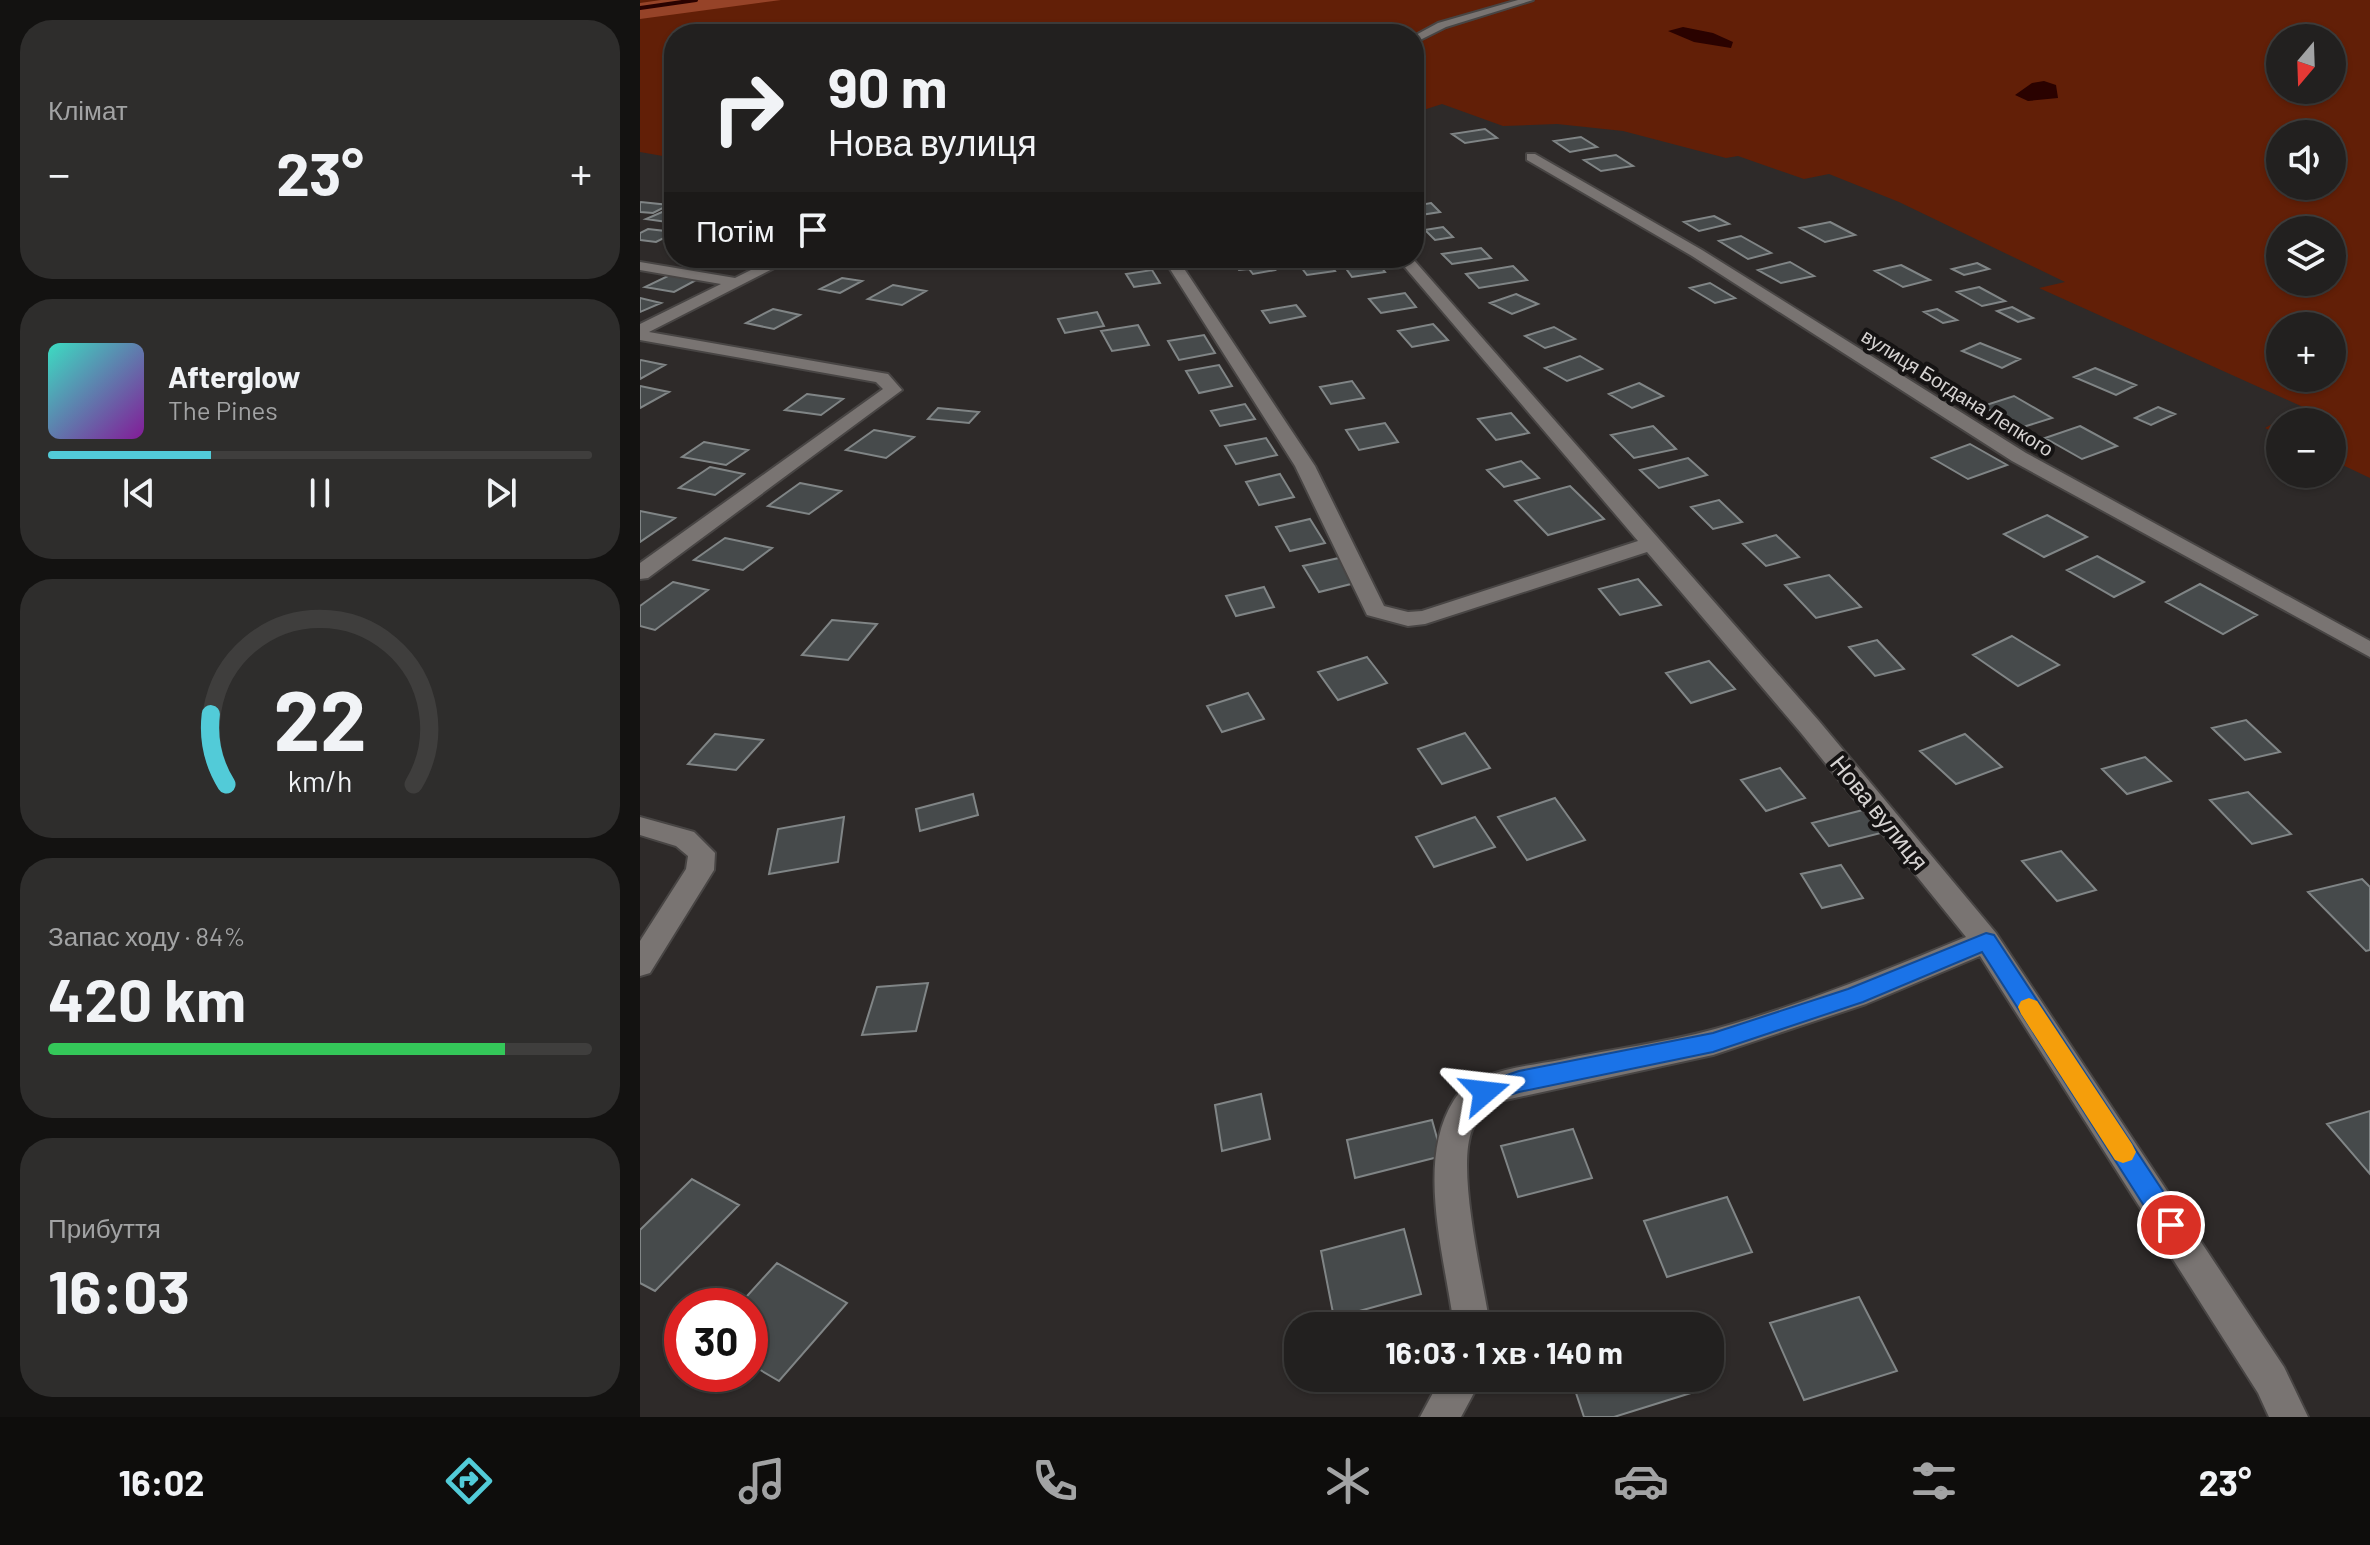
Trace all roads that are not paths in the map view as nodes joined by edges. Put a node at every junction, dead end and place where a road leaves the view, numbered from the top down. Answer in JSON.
{"nodes":[{"id":1,"x":1528,"y":0,"type":"edge"},
{"id":2,"x":1424,"y":35,"type":"edge"},
{"id":3,"x":1531,"y":157,"type":"dead end"},
{"id":4,"x":640,"y":266,"type":"edge"},
{"id":5,"x":765,"y":268,"type":"edge"},
{"id":6,"x":1176,"y":268,"type":"edge"},
{"id":7,"x":1413,"y":268,"type":"edge"},
{"id":8,"x":734,"y":282,"type":"junction"},
{"id":9,"x":640,"y":333,"type":"edge"},
{"id":10,"x":1650,"y":544,"type":"junction"},
{"id":11,"x":640,"y":573,"type":"edge"},
{"id":12,"x":2370,"y":650,"type":"edge"},
{"id":13,"x":640,"y":826,"type":"edge"},
{"id":14,"x":1986,"y":941,"type":"junction"},
{"id":15,"x":640,"y":965,"type":"edge"},
{"id":16,"x":1470,"y":1312,"type":"edge"},
{"id":17,"x":1454,"y":1392,"type":"edge"},
{"id":18,"x":1439,"y":1417,"type":"edge"},
{"id":19,"x":2289,"y":1417,"type":"edge"}],
"edges":[{"from":1,"to":2,"type":"street"},
{"from":3,"to":12,"type":"street","name":"вулиця Богдана Лепкого"},
{"from":4,"to":8,"type":"street"},
{"from":5,"to":8,"type":"street"},
{"from":6,"to":10,"type":"street"},
{"from":7,"to":10,"type":"street","name":"Нова вулиця"},
{"from":8,"to":9,"type":"street"},
{"from":9,"to":11,"type":"street"},
{"from":10,"to":14,"type":"street","name":"Нова вулиця"},
{"from":13,"to":15,"type":"street"},
{"from":14,"to":16,"type":"street"},
{"from":14,"to":19,"type":"street","name":"Нова вулиця"},
{"from":17,"to":18,"type":"street"}]}
